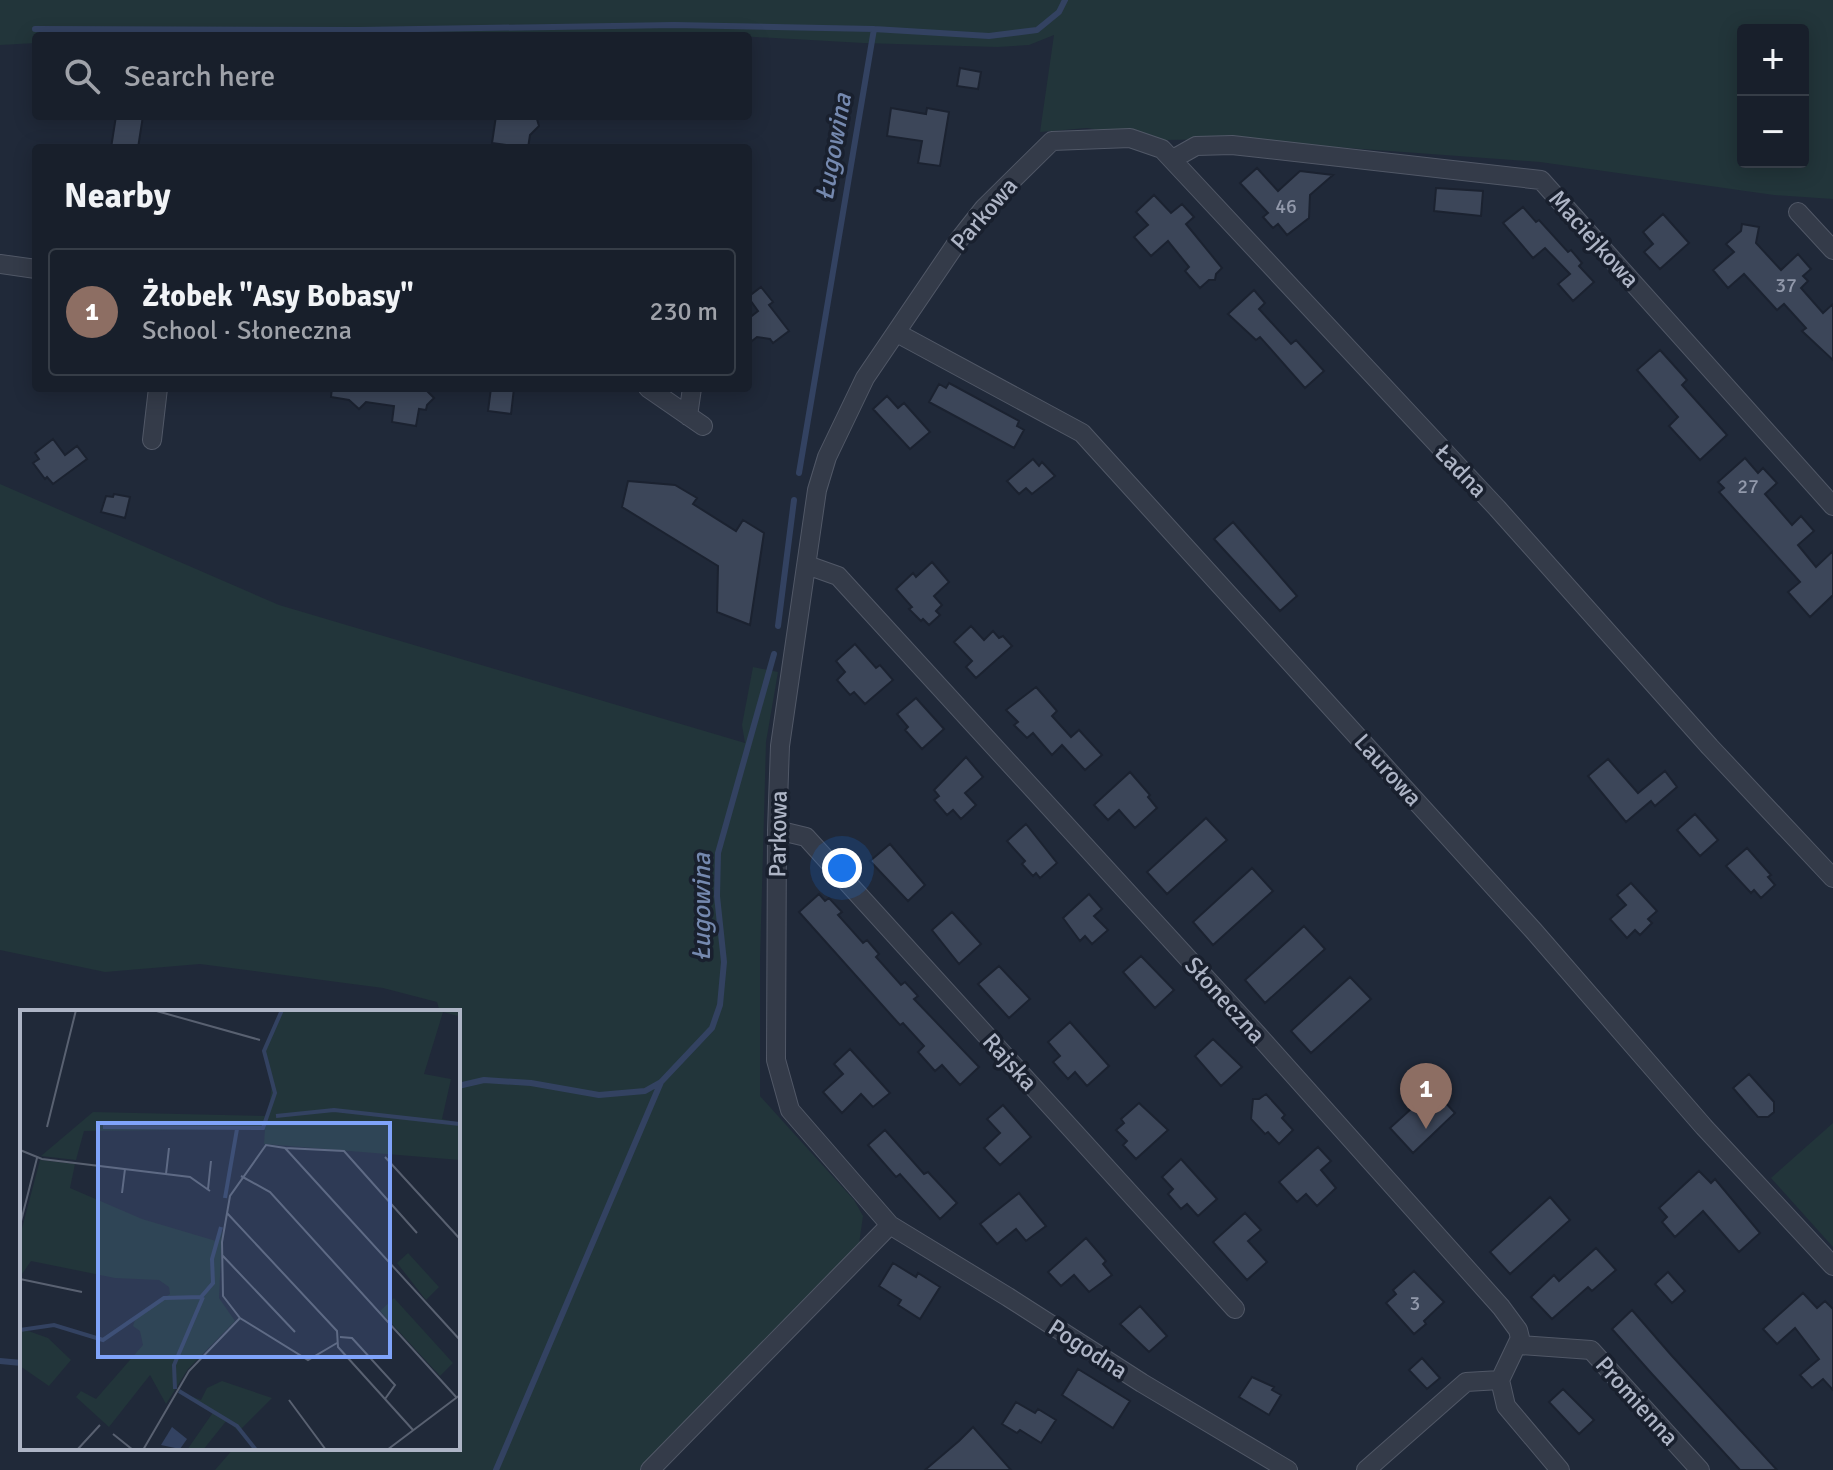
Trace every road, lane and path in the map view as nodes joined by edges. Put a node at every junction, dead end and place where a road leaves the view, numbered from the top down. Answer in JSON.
{"nodes":[{"id":1,"x":1052,"y":141,"type":"joint"},
{"id":2,"x":1173,"y":159,"type":"junction"},
{"id":3,"x":1798,"y":212,"type":"dead end"},
{"id":4,"x":1833,"y":250,"type":"edge"},
{"id":5,"x":0,"y":264,"type":"edge"},
{"id":6,"x":32,"y":268,"type":"edge"},
{"id":7,"x":897,"y":333,"type":"junction"},
{"id":8,"x":158,"y":392,"type":"edge"},
{"id":9,"x":654,"y":392,"type":"edge"},
{"id":10,"x":692,"y":392,"type":"edge"},
{"id":11,"x":152,"y":440,"type":"dead end"},
{"id":12,"x":1833,"y":506,"type":"edge"},
{"id":13,"x":807,"y":565,"type":"junction"},
{"id":14,"x":777,"y":830,"type":"junction"},
{"id":15,"x":1833,"y":878,"type":"edge"},
{"id":16,"x":890,"y":1225,"type":"junction"},
{"id":17,"x":1833,"y":1266,"type":"edge"},
{"id":18,"x":1235,"y":1309,"type":"dead end"},
{"id":19,"x":1519,"y":1345,"type":"junction"},
{"id":20,"x":1500,"y":1380,"type":"junction"},
{"id":21,"x":650,"y":1470,"type":"edge"},
{"id":22,"x":1288,"y":1470,"type":"edge"},
{"id":23,"x":1366,"y":1470,"type":"edge"},
{"id":24,"x":1560,"y":1470,"type":"edge"},
{"id":25,"x":1700,"y":1470,"type":"edge"}],
"edges":[{"from":1,"to":2,"type":"street","name":"Ładna"},
{"from":1,"to":7,"type":"street","name":"Parkowa"},
{"from":2,"to":12,"type":"street","name":"Maciejkowa"},
{"from":2,"to":15,"type":"street","name":"Ładna"},
{"from":3,"to":4,"type":"street"},
{"from":5,"to":6,"type":"street"},
{"from":7,"to":13,"type":"street","name":"Parkowa"},
{"from":7,"to":17,"type":"street","name":"Laurowa"},
{"from":8,"to":11,"type":"street"},
{"from":9,"to":10,"type":"street"},
{"from":13,"to":14,"type":"street","name":"Parkowa"},
{"from":13,"to":19,"type":"street","name":"Słoneczna"},
{"from":14,"to":16,"type":"street","name":"Parkowa"},
{"from":14,"to":18,"type":"street","name":"Rajska"},
{"from":16,"to":21,"type":"street"},
{"from":16,"to":22,"type":"street","name":"Pogodna"},
{"from":19,"to":20,"type":"street"},
{"from":19,"to":25,"type":"street","name":"Promienna"},
{"from":20,"to":23,"type":"street"},
{"from":20,"to":24,"type":"street"}]}
